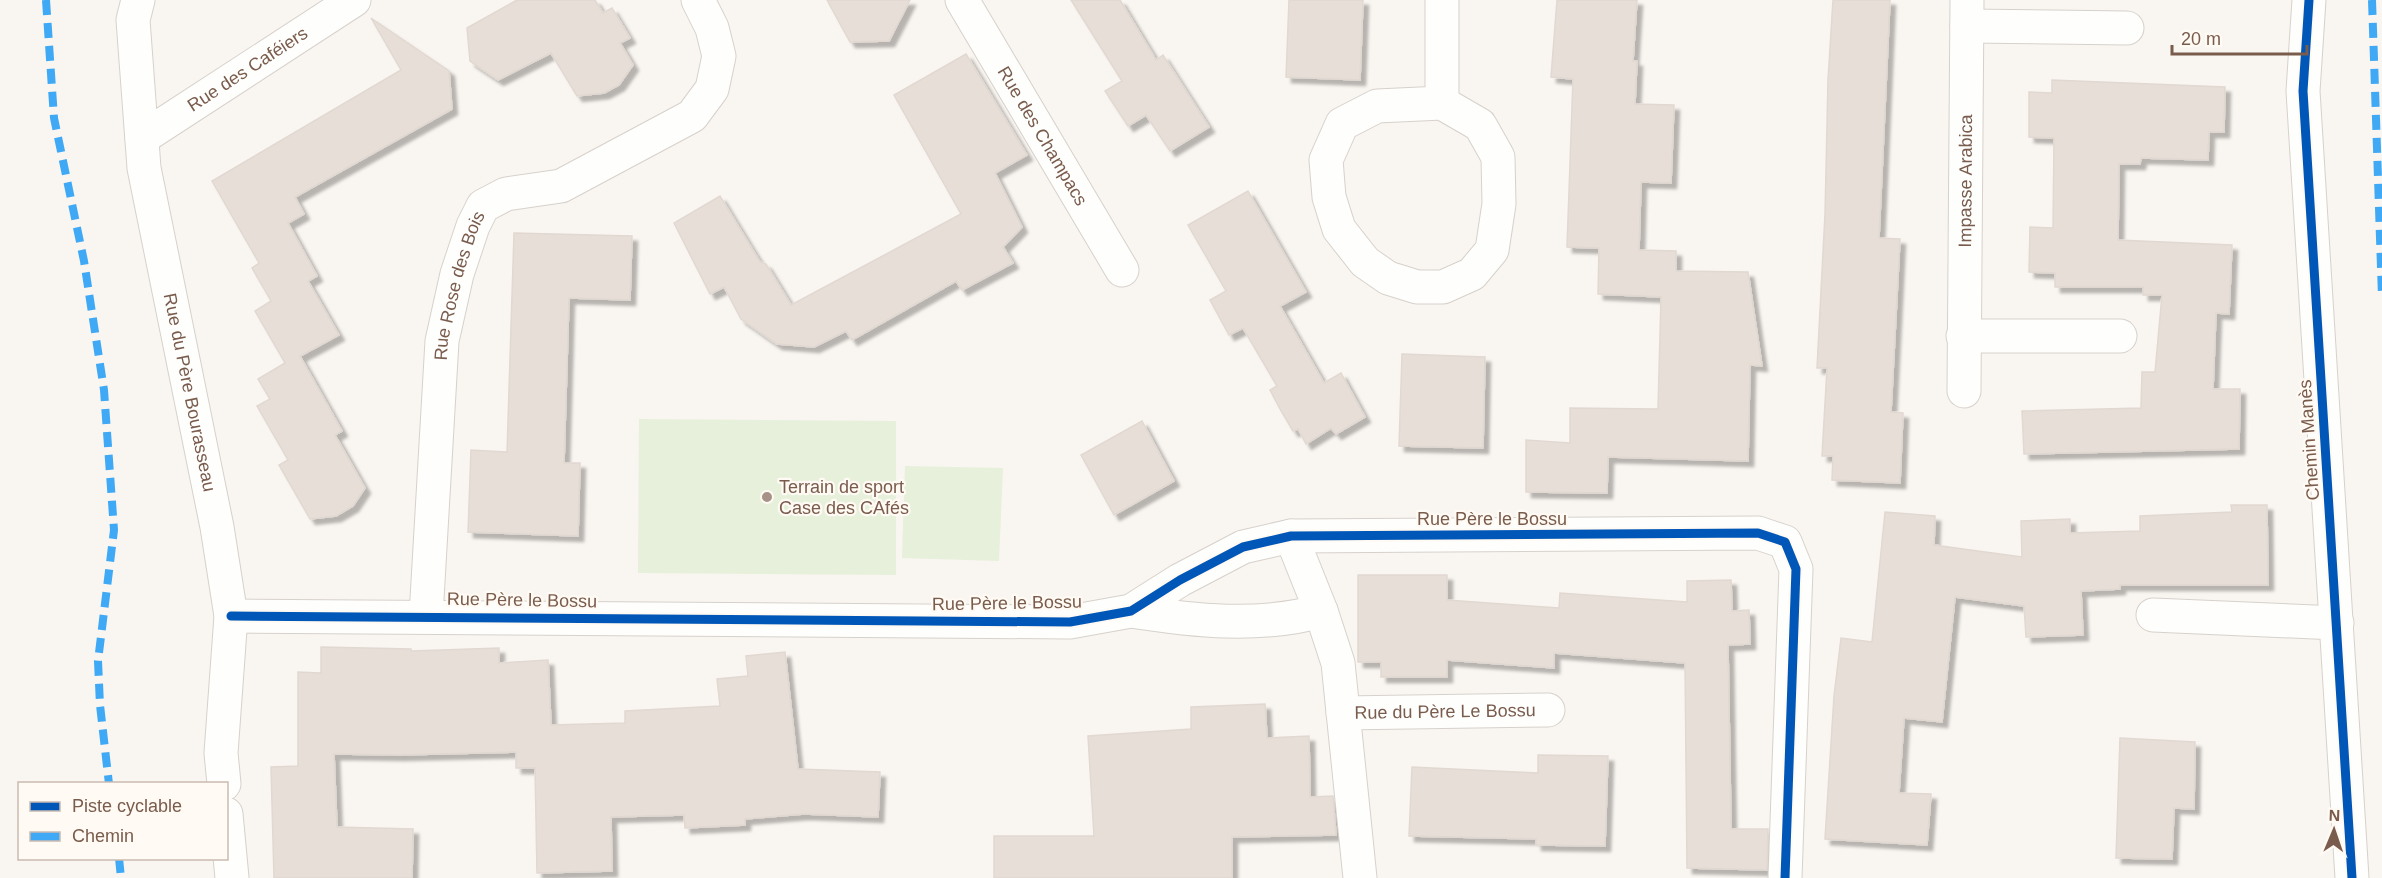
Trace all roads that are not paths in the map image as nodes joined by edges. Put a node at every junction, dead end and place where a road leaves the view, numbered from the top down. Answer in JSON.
{"nodes":[{"id":1,"x":138,"y":0,"type":"edge"},
{"id":2,"x":354,"y":0,"type":"edge"},
{"id":3,"x":698,"y":0,"type":"edge"},
{"id":4,"x":962,"y":0,"type":"edge"},
{"id":5,"x":1442,"y":0,"type":"edge"},
{"id":6,"x":2309,"y":0,"type":"edge"},
{"id":7,"x":1967,"y":13,"type":"edge"},
{"id":8,"x":2127,"y":28,"type":"dead end"},
{"id":9,"x":1442,"y":103,"type":"junction"},
{"id":10,"x":142,"y":138,"type":"junction"},
{"id":11,"x":1122,"y":270,"type":"dead end"},
{"id":12,"x":1963,"y":336,"type":"junction"},
{"id":13,"x":2120,"y":336,"type":"dead end"},
{"id":14,"x":1964,"y":392,"type":"dead end"},
{"id":15,"x":1291,"y":536,"type":"junction"},
{"id":16,"x":1321,"y":610,"type":"junction"},
{"id":17,"x":1131,"y":611,"type":"junction"},
{"id":18,"x":2153,"y":615,"type":"dead end"},
{"id":19,"x":231,"y":616,"type":"junction"},
{"id":20,"x":426,"y":616,"type":"junction"},
{"id":21,"x":2337,"y":623,"type":"junction"},
{"id":22,"x":1548,"y":710,"type":"dead end"},
{"id":23,"x":1343,"y":713,"type":"junction"},
{"id":24,"x":224,"y":782,"type":"edge"},
{"id":25,"x":228,"y":835,"type":"edge"},
{"id":26,"x":232,"y":878,"type":"edge"},
{"id":27,"x":1360,"y":878,"type":"edge"},
{"id":28,"x":1785,"y":878,"type":"edge"},
{"id":29,"x":2352,"y":878,"type":"edge"}],
"edges":[{"from":1,"to":10,"type":"street","name":"Rue du Père Bourasseau"},
{"from":2,"to":10,"type":"street","name":"Rue des Caféiers"},
{"from":3,"to":20,"type":"street","name":"Rue Rose des Bois"},
{"from":4,"to":11,"type":"street","name":"Rue des Champacs"},
{"from":5,"to":9,"type":"street"},
{"from":6,"to":21,"type":"street","name":"Chemin Manès"},
{"from":7,"to":8,"type":"street","name":"Impasse Arabica"},
{"from":7,"to":12,"type":"street","name":"Impasse Arabica"},
{"from":9,"to":9,"type":"street"},
{"from":10,"to":19,"type":"street","name":"Rue du Père Bourasseau"},
{"from":12,"to":13,"type":"street"},
{"from":12,"to":14,"type":"street","name":"Impasse Arabica"},
{"from":15,"to":16,"type":"street","name":"Rue du Père Le Bossu"},
{"from":15,"to":17,"type":"street","name":"Rue Père le Bossu"},
{"from":15,"to":28,"type":"street","name":"Rue Père le Bossu"},
{"from":16,"to":17,"type":"street","name":"Rue Père le Bossu"},
{"from":16,"to":23,"type":"street","name":"Rue du Père Le Bossu"},
{"from":17,"to":20,"type":"street","name":"Rue Père le Bossu"},
{"from":18,"to":21,"type":"street"},
{"from":19,"to":20,"type":"street","name":"Rue Père le Bossu"},
{"from":19,"to":24,"type":"street","name":"Rue du Père Bourasseau"},
{"from":21,"to":29,"type":"street","name":"Chemin Manès"},
{"from":22,"to":23,"type":"street","name":"Rue du Père Le Bossu"},
{"from":23,"to":27,"type":"street","name":"Rue du Père Le Bossu"},
{"from":25,"to":26,"type":"street"}]}
